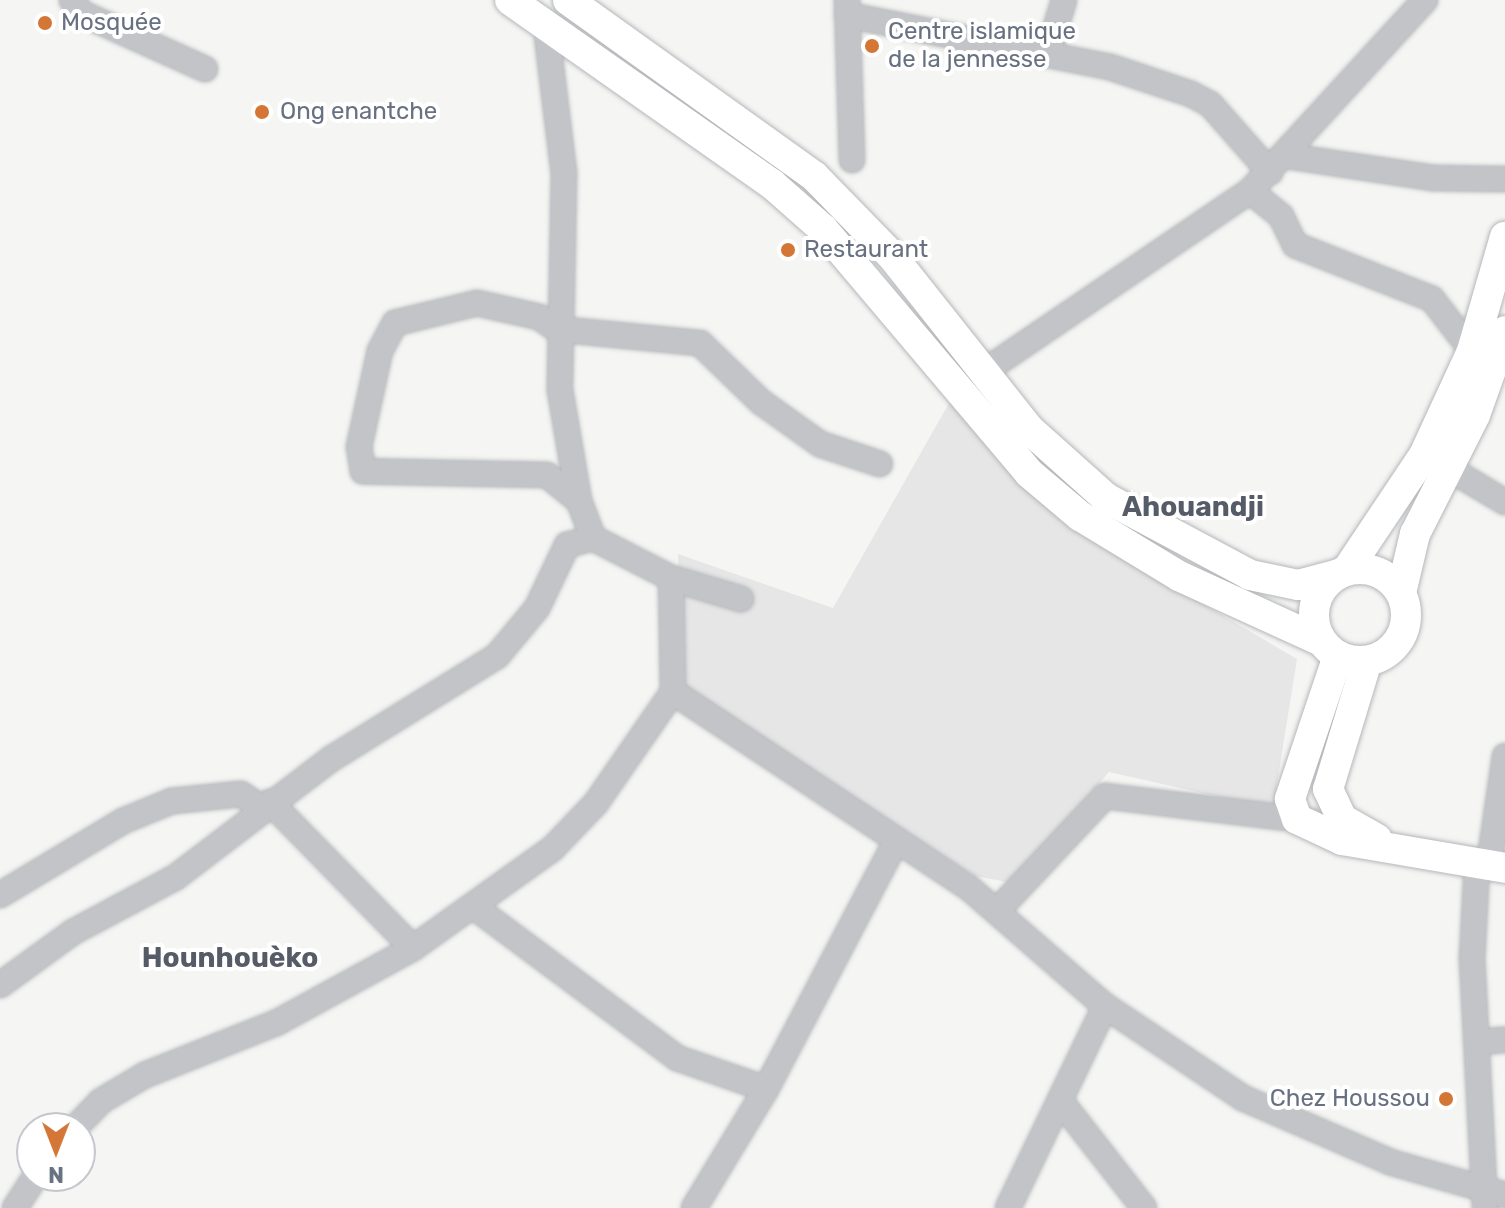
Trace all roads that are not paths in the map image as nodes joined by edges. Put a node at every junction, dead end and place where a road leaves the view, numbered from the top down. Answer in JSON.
{"nodes":[{"id":1,"x":72,"y":0,"type":"edge"},
{"id":2,"x":510,"y":0,"type":"edge"},
{"id":3,"x":568,"y":0,"type":"edge"},
{"id":4,"x":1064,"y":0,"type":"edge"},
{"id":5,"x":1424,"y":1,"type":"edge"},
{"id":6,"x":847,"y":8,"type":"edge"},
{"id":7,"x":546,"y":27,"type":"junction"},
{"id":8,"x":1048,"y":53,"type":"junction"},
{"id":9,"x":205,"y":69,"type":"dead end"},
{"id":10,"x":852,"y":160,"type":"dead end"},
{"id":11,"x":1278,"y":164,"type":"junction"},
{"id":12,"x":1505,"y":179,"type":"edge"},
{"id":13,"x":1250,"y":191,"type":"junction"},
{"id":14,"x":1505,"y":237,"type":"edge"},
{"id":15,"x":556,"y":329,"type":"junction"},
{"id":16,"x":1505,"y":331,"type":"edge"},
{"id":17,"x":1491,"y":359,"type":"edge"},
{"id":18,"x":985,"y":371,"type":"junction"},
{"id":19,"x":880,"y":464,"type":"dead end"},
{"id":20,"x":1448,"y":468,"type":"junction"},
{"id":21,"x":579,"y":501,"type":"junction"},
{"id":22,"x":1505,"y":502,"type":"edge"},
{"id":23,"x":593,"y":538,"type":"junction"},
{"id":24,"x":1341,"y":572,"type":"junction"},
{"id":25,"x":671,"y":578,"type":"junction"},
{"id":26,"x":1401,"y":593,"type":"junction"},
{"id":27,"x":741,"y":599,"type":"dead end"},
{"id":28,"x":1342,"y":653,"type":"junction"},
{"id":29,"x":673,"y":692,"type":"junction"},
{"id":30,"x":1505,"y":756,"type":"edge"},
{"id":31,"x":266,"y":806,"type":"junction"},
{"id":32,"x":1337,"y":813,"type":"junction"},
{"id":33,"x":1302,"y":824,"type":"junction"},
{"id":34,"x":895,"y":843,"type":"junction"},
{"id":35,"x":1403,"y":854,"type":"junction"},
{"id":36,"x":1490,"y":866,"type":"edge"},
{"id":37,"x":0,"y":895,"type":"edge"},
{"id":38,"x":473,"y":906,"type":"junction"},
{"id":39,"x":998,"y":910,"type":"junction"},
{"id":40,"x":413,"y":948,"type":"junction"},
{"id":41,"x":0,"y":985,"type":"edge"},
{"id":42,"x":1105,"y":1006,"type":"junction"},
{"id":43,"x":1505,"y":1040,"type":"edge"},
{"id":44,"x":1480,"y":1042,"type":"junction"},
{"id":45,"x":766,"y":1089,"type":"junction"},
{"id":46,"x":1062,"y":1103,"type":"junction"},
{"id":47,"x":90,"y":1112,"type":"edge"},
{"id":48,"x":1492,"y":1197,"type":"edge"},
{"id":49,"x":694,"y":1208,"type":"edge"},
{"id":50,"x":1008,"y":1208,"type":"edge"},
{"id":51,"x":1144,"y":1208,"type":"edge"}],
"edges":[{"from":1,"to":9,"type":"street"},
{"from":2,"to":7,"type":"main road"},
{"from":3,"to":18,"type":"main road"},
{"from":4,"to":8,"type":"street"},
{"from":5,"to":11,"type":"street"},
{"from":6,"to":8,"type":"street"},
{"from":6,"to":10,"type":"street"},
{"from":7,"to":15,"type":"street"},
{"from":7,"to":28,"type":"main road"},
{"from":8,"to":11,"type":"street"},
{"from":11,"to":12,"type":"street"},
{"from":11,"to":13,"type":"street"},
{"from":13,"to":17,"type":"street"},
{"from":13,"to":18,"type":"street"},
{"from":14,"to":17,"type":"main road"},
{"from":15,"to":19,"type":"street"},
{"from":15,"to":21,"type":"street"},
{"from":15,"to":21,"type":"street"},
{"from":16,"to":17,"type":"main road"},
{"from":17,"to":20,"type":"main road"},
{"from":17,"to":24,"type":"main road"},
{"from":18,"to":24,"type":"main road"},
{"from":20,"to":22,"type":"street"},
{"from":20,"to":26,"type":"main road"},
{"from":21,"to":23,"type":"street"},
{"from":23,"to":25,"type":"street"},
{"from":23,"to":31,"type":"street"},
{"from":24,"to":26,"type":"main road"},
{"from":24,"to":28,"type":"main road"},
{"from":25,"to":27,"type":"street"},
{"from":25,"to":29,"type":"street"},
{"from":26,"to":28,"type":"main road"},
{"from":28,"to":32,"type":"main road"},
{"from":28,"to":33,"type":"main road"},
{"from":29,"to":34,"type":"street"},
{"from":29,"to":38,"type":"street"},
{"from":30,"to":36,"type":"street"},
{"from":31,"to":37,"type":"street"},
{"from":31,"to":40,"type":"street"},
{"from":31,"to":41,"type":"street"},
{"from":32,"to":33,"type":"street"},
{"from":32,"to":35,"type":"main road"},
{"from":33,"to":35,"type":"main road"},
{"from":33,"to":39,"type":"street"},
{"from":34,"to":39,"type":"street"},
{"from":34,"to":45,"type":"street"},
{"from":35,"to":36,"type":"main road"},
{"from":36,"to":44,"type":"street"},
{"from":38,"to":40,"type":"street"},
{"from":38,"to":45,"type":"street"},
{"from":39,"to":42,"type":"street"},
{"from":40,"to":47,"type":"street"},
{"from":42,"to":46,"type":"street"},
{"from":42,"to":48,"type":"street"},
{"from":43,"to":44,"type":"street"},
{"from":44,"to":48,"type":"street"},
{"from":45,"to":49,"type":"street"},
{"from":46,"to":50,"type":"street"},
{"from":46,"to":51,"type":"street"}]}
